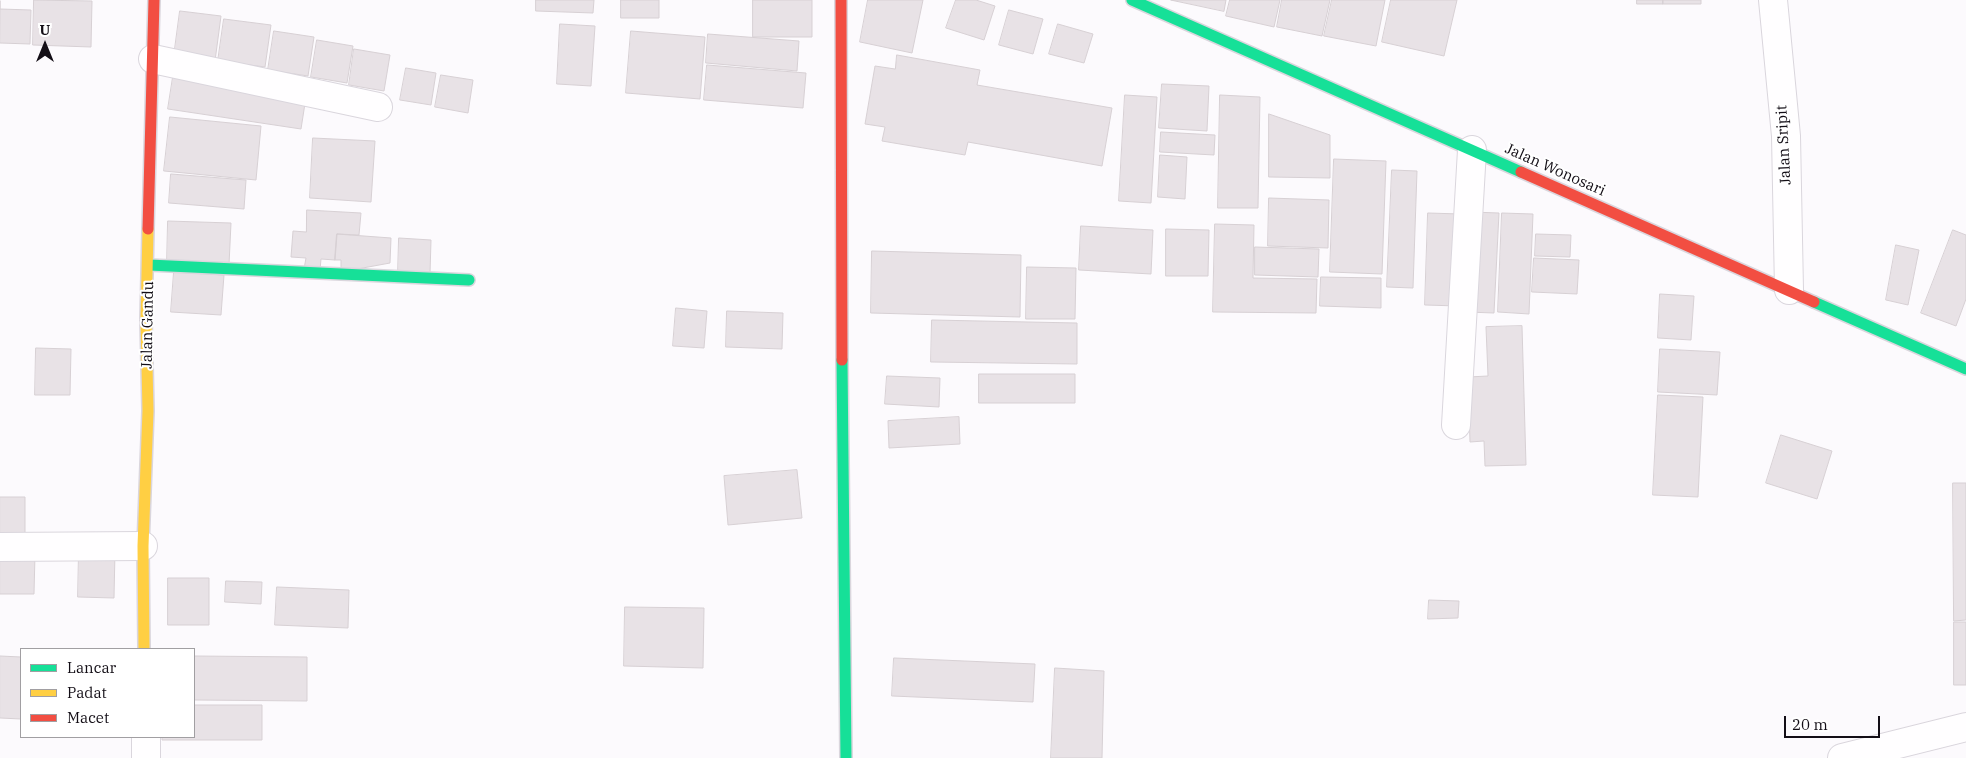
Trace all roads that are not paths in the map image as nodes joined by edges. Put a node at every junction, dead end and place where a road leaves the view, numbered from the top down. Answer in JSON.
{"nodes":[{"id":1,"x":154,"y":0,"type":"edge"},
{"id":2,"x":841,"y":0,"type":"edge"},
{"id":3,"x":1132,"y":0,"type":"edge"},
{"id":4,"x":1773,"y":0,"type":"edge"},
{"id":5,"x":153,"y":59,"type":"junction"},
{"id":6,"x":378,"y":107,"type":"dead end"},
{"id":7,"x":1472,"y":150,"type":"junction"},
{"id":8,"x":149,"y":265,"type":"junction"},
{"id":9,"x":470,"y":280,"type":"dead end"},
{"id":10,"x":1789,"y":290,"type":"junction"},
{"id":11,"x":1966,"y":369,"type":"edge"},
{"id":12,"x":1456,"y":425,"type":"dead end"},
{"id":13,"x":143,"y":546,"type":"junction"},
{"id":14,"x":0,"y":547,"type":"edge"},
{"id":15,"x":144,"y":648,"type":"edge"},
{"id":16,"x":1966,"y":727,"type":"edge"},
{"id":17,"x":146,"y":738,"type":"edge"},
{"id":18,"x":146,"y":758,"type":"edge"},
{"id":19,"x":846,"y":758,"type":"edge"},
{"id":20,"x":1842,"y":758,"type":"edge"}],
"edges":[{"from":1,"to":5,"type":"main road","name":"Jalan Gandu"},
{"from":2,"to":19,"type":"main road"},
{"from":3,"to":7,"type":"main road","name":"Jalan Wonosari"},
{"from":4,"to":10,"type":"street","name":"Jalan Sripit"},
{"from":5,"to":6,"type":"street"},
{"from":5,"to":8,"type":"main road","name":"Jalan Gandu"},
{"from":7,"to":10,"type":"main road","name":"Jalan Wonosari"},
{"from":7,"to":12,"type":"street"},
{"from":8,"to":9,"type":"main road"},
{"from":8,"to":13,"type":"main road","name":"Jalan Gandu"},
{"from":10,"to":11,"type":"main road","name":"Jalan Wonosari"},
{"from":13,"to":14,"type":"street"},
{"from":13,"to":15,"type":"main road","name":"Jalan Gandu"},
{"from":16,"to":20,"type":"street"},
{"from":17,"to":18,"type":"street"}]}
